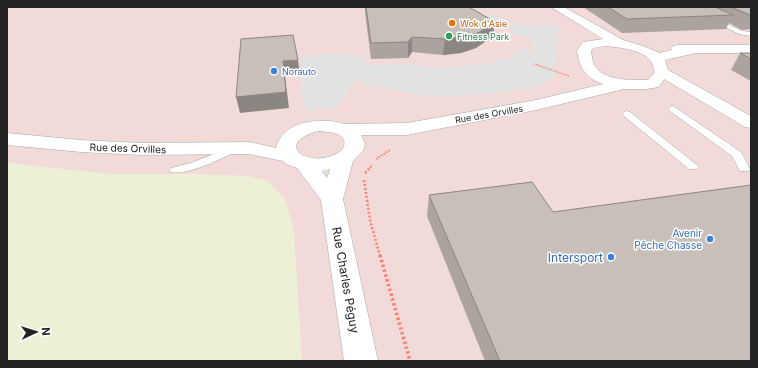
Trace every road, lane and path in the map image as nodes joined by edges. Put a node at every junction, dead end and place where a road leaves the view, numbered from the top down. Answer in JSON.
{"nodes":[{"id":1,"x":556,"y":7,"type":"edge"},
{"id":2,"x":687,"y":7,"type":"edge"},
{"id":3,"x":584,"y":24,"type":"junction"},
{"id":4,"x":751,"y":34,"type":"edge"},
{"id":5,"x":620,"y":43,"type":"junction"},
{"id":6,"x":593,"y":44,"type":"junction"},
{"id":7,"x":636,"y":47,"type":"junction"},
{"id":8,"x":692,"y":50,"type":"junction"},
{"id":9,"x":751,"y":50,"type":"edge"},
{"id":10,"x":534,"y":64,"type":"dead end"},
{"id":11,"x":657,"y":71,"type":"junction"},
{"id":12,"x":593,"y":74,"type":"junction"},
{"id":13,"x":571,"y":77,"type":"dead end"},
{"id":14,"x":624,"y":84,"type":"junction"},
{"id":15,"x":570,"y":96,"type":"junction"},
{"id":16,"x":673,"y":109,"type":"dead end"},
{"id":17,"x":627,"y":114,"type":"dead end"},
{"id":18,"x":751,"y":123,"type":"edge"},
{"id":19,"x":407,"y":129,"type":"junction"},
{"id":20,"x":345,"y":130,"type":"junction"},
{"id":21,"x":295,"y":133,"type":"junction"},
{"id":22,"x":7,"y":139,"type":"edge"},
{"id":23,"x":243,"y":148,"type":"junction"},
{"id":24,"x":395,"y":149,"type":"dead end"},
{"id":25,"x":350,"y":153,"type":"junction"},
{"id":26,"x":297,"y":160,"type":"junction"},
{"id":27,"x":693,"y":167,"type":"dead end"},
{"id":28,"x":175,"y":170,"type":"dead end"},
{"id":29,"x":744,"y":170,"type":"dead end"},
{"id":30,"x":332,"y":199,"type":"junction"},
{"id":31,"x":361,"y":361,"type":"edge"},
{"id":32,"x":410,"y":361,"type":"edge"}],
"edges":[{"from":1,"to":3,"type":"street"},
{"from":2,"to":4,"type":"lane"},
{"from":3,"to":5,"type":"street"},
{"from":3,"to":6,"type":"street"},
{"from":5,"to":6,"type":"street"},
{"from":5,"to":7,"type":"street"},
{"from":6,"to":12,"type":"street"},
{"from":7,"to":8,"type":"street"},
{"from":7,"to":11,"type":"street"},
{"from":8,"to":9,"type":"street"},
{"from":8,"to":11,"type":"street"},
{"from":10,"to":13,"type":"path"},
{"from":11,"to":14,"type":"street"},
{"from":11,"to":18,"type":"street"},
{"from":12,"to":14,"type":"street"},
{"from":12,"to":15,"type":"street"},
{"from":14,"to":15,"type":"street","name":"Rue des Orvilles"},
{"from":15,"to":19,"type":"street","name":"Rue des Orvilles"},
{"from":16,"to":29,"type":"lane"},
{"from":17,"to":27,"type":"lane"},
{"from":19,"to":20,"type":"street","name":"Rue des Orvilles"},
{"from":19,"to":25,"type":"street","name":"Rue des Orvilles"},
{"from":20,"to":21,"type":"street","name":"Rue des Orvilles"},
{"from":20,"to":25,"type":"street"},
{"from":21,"to":23,"type":"street","name":"Rue des Orvilles"},
{"from":21,"to":26,"type":"street"},
{"from":22,"to":23,"type":"street","name":"Rue des Orvilles"},
{"from":23,"to":26,"type":"street","name":"Rue des Orvilles"},
{"from":23,"to":28,"type":"lane"},
{"from":24,"to":32,"type":"path"},
{"from":25,"to":26,"type":"street","name":"Rue des Orvilles"},
{"from":25,"to":30,"type":"street","name":"Rue Charles Péguy"},
{"from":26,"to":30,"type":"street","name":"Rue Charles Péguy"},
{"from":30,"to":31,"type":"street","name":"Rue Charles Péguy"}]}
